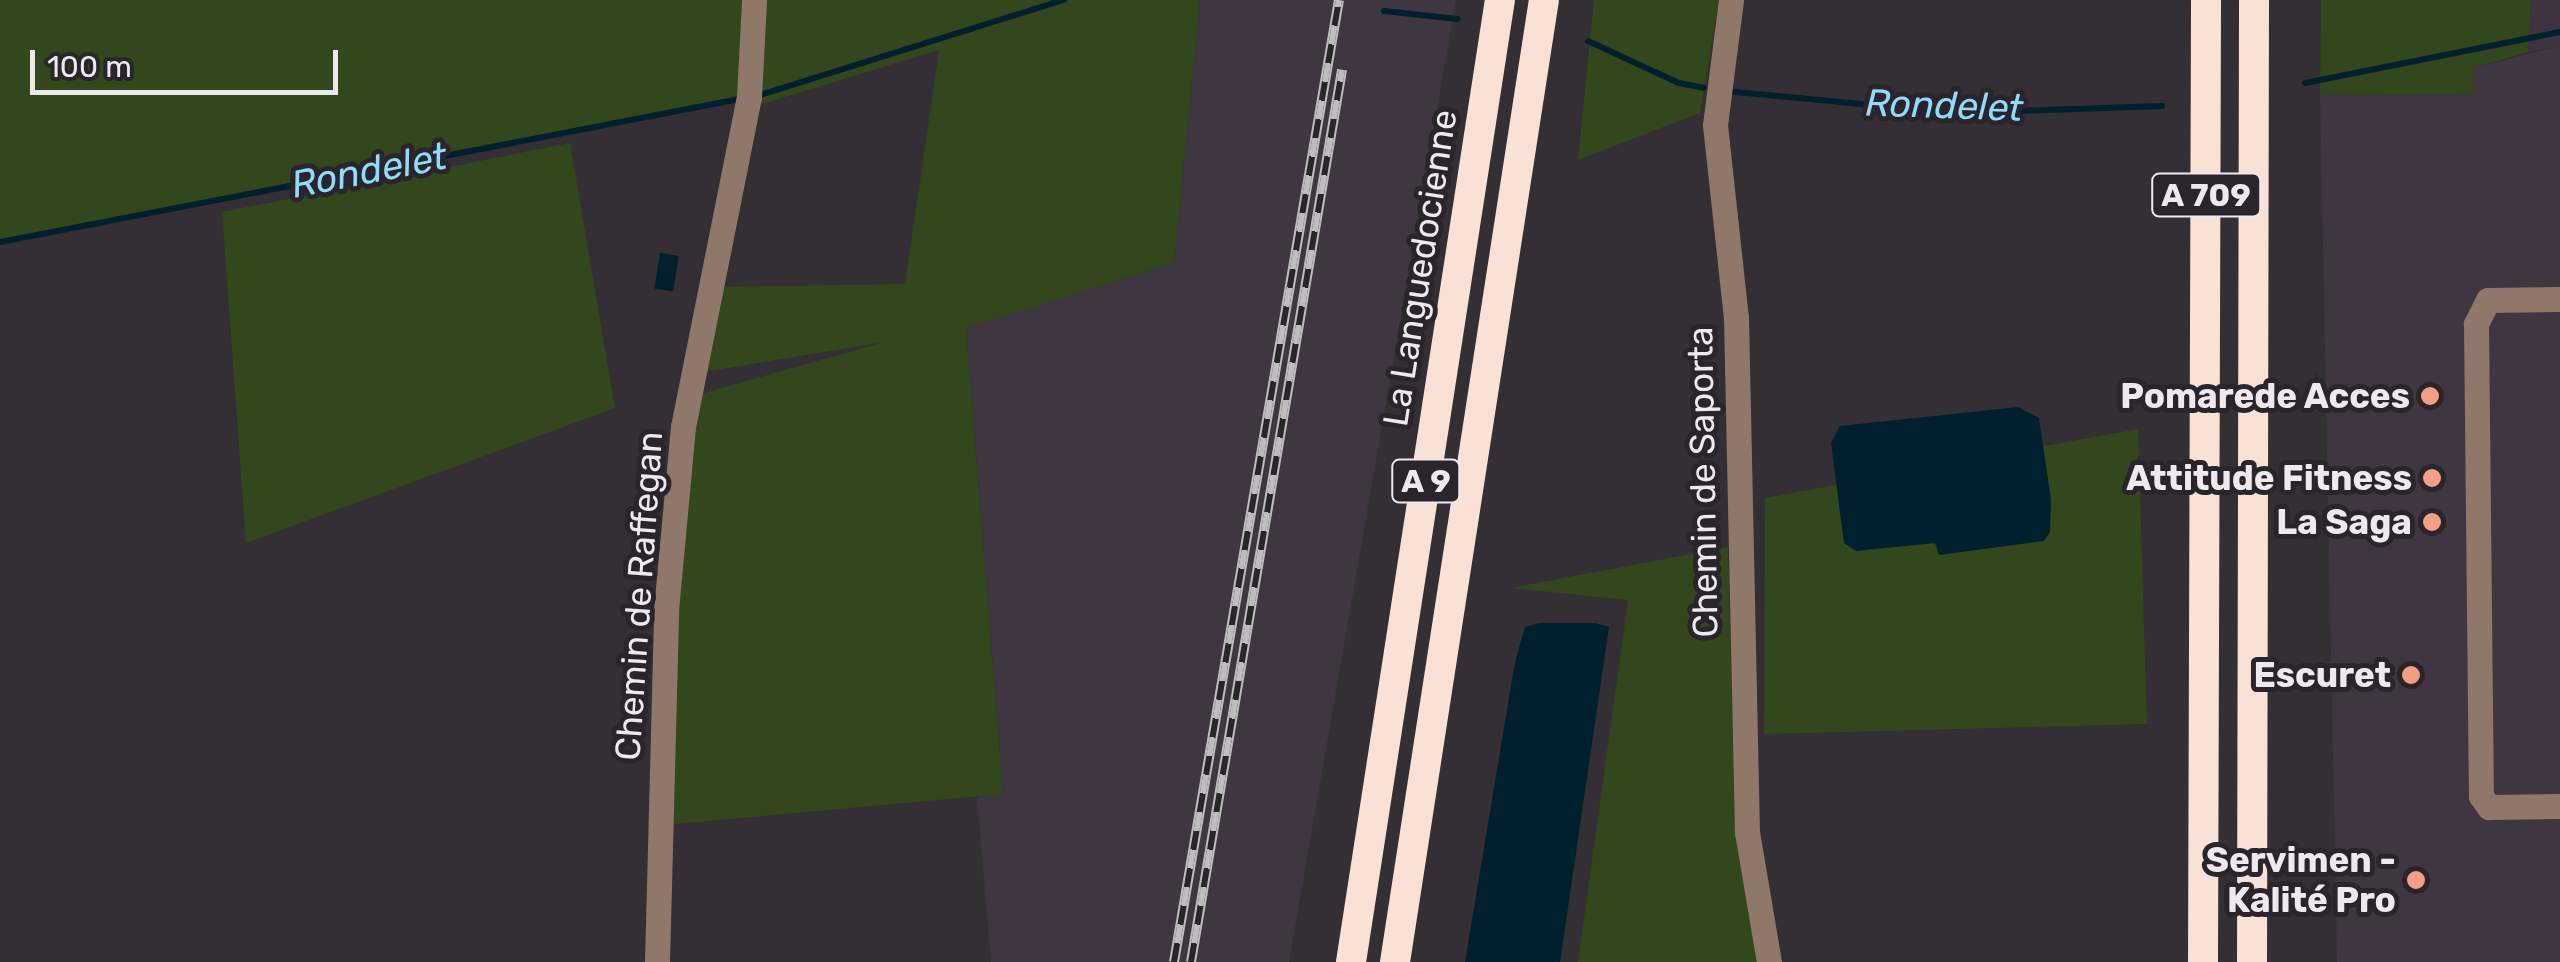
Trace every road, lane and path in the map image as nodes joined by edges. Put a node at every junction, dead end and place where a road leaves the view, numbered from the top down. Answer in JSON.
{"nodes":[{"id":1,"x":754,"y":0,"type":"edge"},
{"id":2,"x":1500,"y":0,"type":"edge"},
{"id":3,"x":1544,"y":0,"type":"edge"},
{"id":4,"x":1731,"y":0,"type":"edge"},
{"id":5,"x":2206,"y":0,"type":"edge"},
{"id":6,"x":2254,"y":0,"type":"edge"},
{"id":7,"x":2263,"y":0,"type":"edge"},
{"id":8,"x":2254,"y":57,"type":"junction"},
{"id":9,"x":2560,"y":299,"type":"edge"},
{"id":10,"x":2560,"y":806,"type":"edge"},
{"id":11,"x":657,"y":962,"type":"edge"},
{"id":12,"x":1351,"y":962,"type":"edge"},
{"id":13,"x":1395,"y":962,"type":"edge"},
{"id":14,"x":1769,"y":962,"type":"edge"},
{"id":15,"x":2203,"y":962,"type":"edge"},
{"id":16,"x":2252,"y":962,"type":"edge"}],
"edges":[{"from":1,"to":11,"type":"street","name":"Chemin de Raffegan"},
{"from":2,"to":12,"type":"highway","name":"La Languedocienne","number":"A 9"},
{"from":3,"to":13,"type":"highway","number":"A 9"},
{"from":4,"to":14,"type":"street","name":"Chemin de Saporta"},
{"from":5,"to":15,"type":"highway","number":"A 709"},
{"from":6,"to":8,"type":"highway","number":"A 709"},
{"from":7,"to":8,"type":"highway"},
{"from":8,"to":16,"type":"highway","number":"A 709"},
{"from":9,"to":10,"type":"street"}]}
